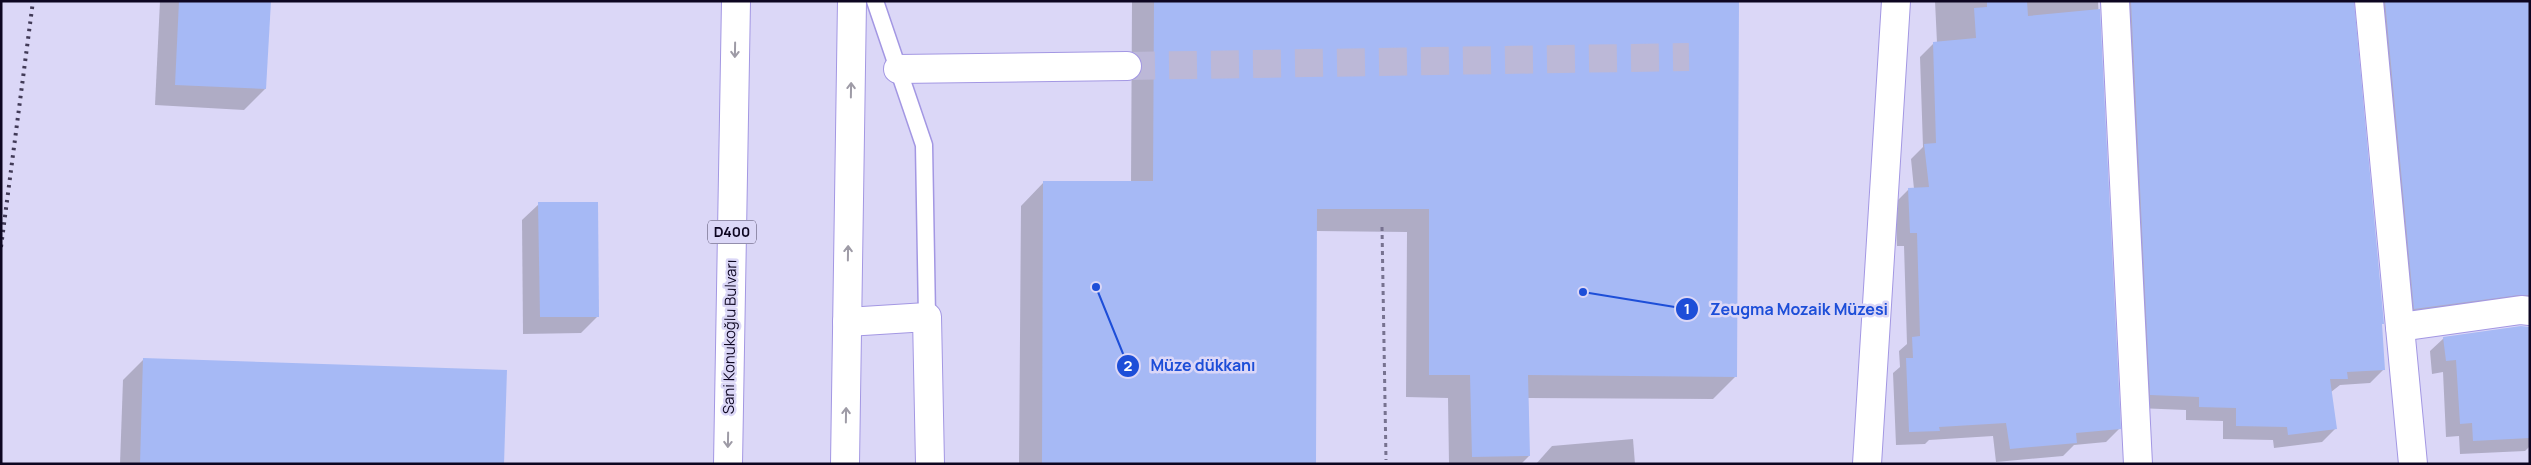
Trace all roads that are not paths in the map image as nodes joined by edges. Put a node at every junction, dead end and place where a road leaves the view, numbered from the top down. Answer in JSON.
{"nodes":[{"id":1,"x":736,"y":1,"type":"edge"},
{"id":2,"x":852,"y":1,"type":"edge"},
{"id":3,"x":875,"y":1,"type":"edge"},
{"id":4,"x":1896,"y":1,"type":"edge"},
{"id":5,"x":2115,"y":1,"type":"edge"},
{"id":6,"x":2368,"y":1,"type":"edge"},
{"id":7,"x":1127,"y":66,"type":"tunnel mouth"},
{"id":8,"x":898,"y":69,"type":"junction"},
{"id":9,"x":2530,"y":311,"type":"edge"},
{"id":10,"x":927,"y":317,"type":"junction"},
{"id":11,"x":848,"y":322,"type":"junction"},
{"id":12,"x":2400,"y":327,"type":"junction"},
{"id":13,"x":728,"y":464,"type":"edge"},
{"id":14,"x":846,"y":464,"type":"edge"},
{"id":15,"x":930,"y":464,"type":"edge"},
{"id":16,"x":1867,"y":464,"type":"edge"},
{"id":17,"x":2138,"y":464,"type":"edge"},
{"id":18,"x":2413,"y":464,"type":"edge"}],
"edges":[{"from":1,"to":13,"type":"main road","name":"Sani Konukoğlu Bulvarı","number":"D400","one_way":true},
{"from":11,"to":2,"type":"main road","one_way":true},
{"from":3,"to":8,"type":"lane"},
{"from":4,"to":16,"type":"main road"},
{"from":5,"to":17,"type":"main road"},
{"from":6,"to":12,"type":"main road"},
{"from":7,"to":8,"type":"main road"},
{"from":8,"to":10,"type":"lane"},
{"from":9,"to":12,"type":"main road"},
{"from":10,"to":11,"type":"main road"},
{"from":10,"to":15,"type":"main road"},
{"from":14,"to":11,"type":"main road","one_way":true},
{"from":12,"to":18,"type":"main road"}]}
